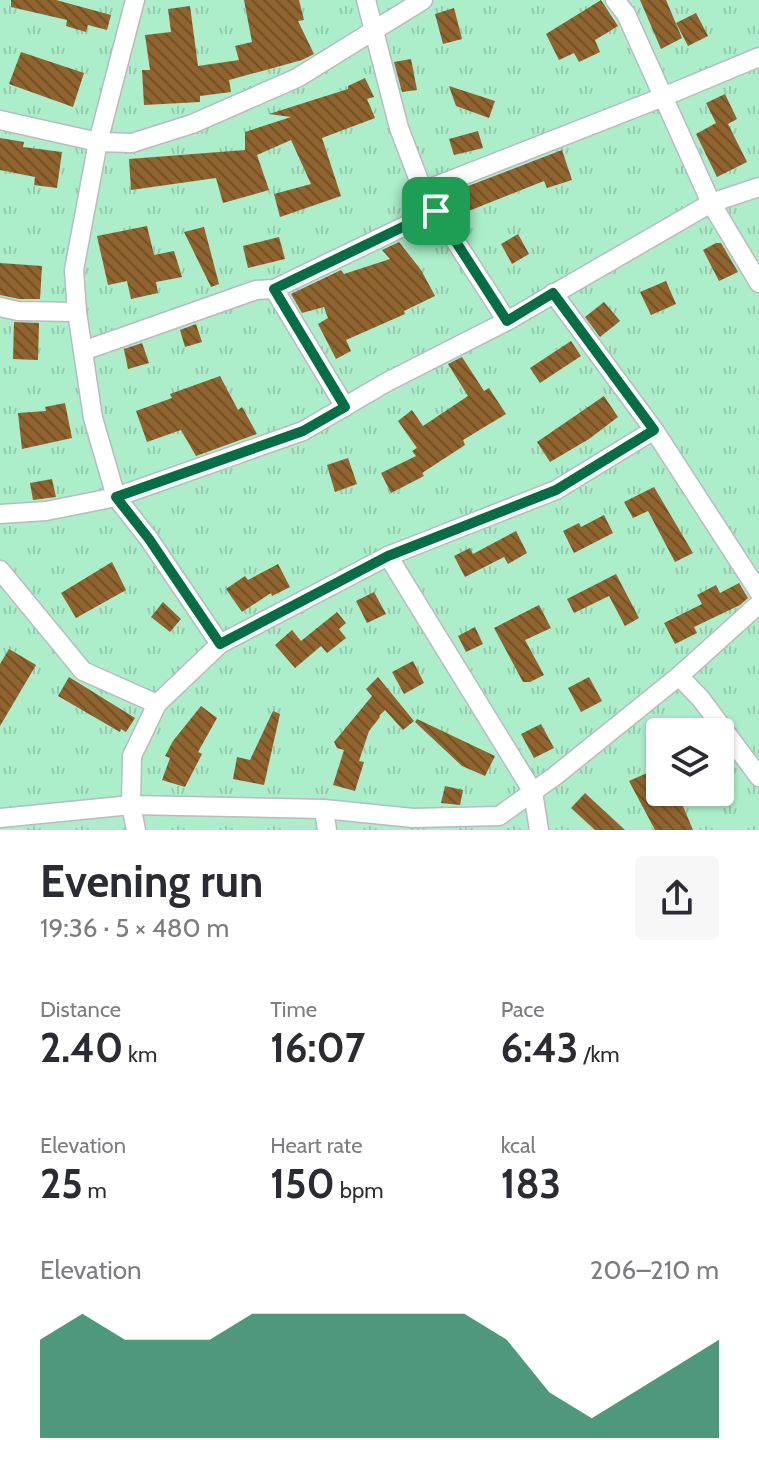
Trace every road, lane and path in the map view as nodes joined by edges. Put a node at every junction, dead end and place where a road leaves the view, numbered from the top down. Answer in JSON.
{"nodes":[{"id":1,"x":135,"y":0,"type":"edge"},
{"id":2,"x":366,"y":0,"type":"edge"},
{"id":3,"x":423,"y":0,"type":"edge"},
{"id":4,"x":615,"y":0,"type":"edge"},
{"id":5,"x":374,"y":28,"type":"junction"},
{"id":6,"x":759,"y":57,"type":"edge"},
{"id":7,"x":663,"y":97,"type":"junction"},
{"id":8,"x":0,"y":120,"type":"edge"},
{"id":9,"x":98,"y":142,"type":"junction"},
{"id":10,"x":759,"y":187,"type":"edge"},
{"id":11,"x":423,"y":191,"type":"junction"},
{"id":12,"x":711,"y":203,"type":"junction"},
{"id":13,"x":436,"y":211,"type":"junction"},
{"id":14,"x":759,"y":283,"type":"edge"},
{"id":15,"x":274,"y":289,"type":"junction"},
{"id":16,"x":553,"y":293,"type":"junction"},
{"id":17,"x":0,"y":307,"type":"edge"},
{"id":18,"x":77,"y":312,"type":"junction"},
{"id":19,"x":507,"y":321,"type":"junction"},
{"id":20,"x":83,"y":351,"type":"junction"},
{"id":21,"x":345,"y":407,"type":"junction"},
{"id":22,"x":654,"y":430,"type":"junction"},
{"id":23,"x":116,"y":497,"type":"junction"},
{"id":24,"x":0,"y":514,"type":"edge"},
{"id":25,"x":388,"y":556,"type":"junction"},
{"id":26,"x":0,"y":570,"type":"edge"},
{"id":27,"x":759,"y":592,"type":"edge"},
{"id":28,"x":759,"y":604,"type":"edge"},
{"id":29,"x":220,"y":644,"type":"junction"},
{"id":30,"x":679,"y":676,"type":"junction"},
{"id":31,"x":157,"y":704,"type":"junction"},
{"id":32,"x":759,"y":777,"type":"edge"},
{"id":33,"x":533,"y":792,"type":"junction"},
{"id":34,"x":131,"y":805,"type":"junction"},
{"id":35,"x":324,"y":809,"type":"junction"},
{"id":36,"x":0,"y":818,"type":"edge"},
{"id":37,"x":136,"y":830,"type":"edge"},
{"id":38,"x":327,"y":830,"type":"edge"},
{"id":39,"x":539,"y":830,"type":"edge"}],
"edges":[{"from":1,"to":9,"type":"street"},
{"from":2,"to":5,"type":"street"},
{"from":3,"to":5,"type":"street"},
{"from":4,"to":7,"type":"street"},
{"from":5,"to":9,"type":"street"},
{"from":5,"to":11,"type":"street"},
{"from":6,"to":7,"type":"street"},
{"from":7,"to":11,"type":"street"},
{"from":7,"to":12,"type":"street"},
{"from":8,"to":9,"type":"street"},
{"from":9,"to":18,"type":"street"},
{"from":10,"to":12,"type":"street"},
{"from":11,"to":13,"type":"street"},
{"from":12,"to":14,"type":"street"},
{"from":12,"to":16,"type":"street"},
{"from":13,"to":15,"type":"street"},
{"from":13,"to":19,"type":"street"},
{"from":15,"to":20,"type":"street"},
{"from":15,"to":21,"type":"street"},
{"from":16,"to":19,"type":"street"},
{"from":16,"to":22,"type":"street"},
{"from":17,"to":18,"type":"street"},
{"from":18,"to":20,"type":"street"},
{"from":19,"to":21,"type":"street"},
{"from":20,"to":23,"type":"street"},
{"from":21,"to":23,"type":"street"},
{"from":22,"to":25,"type":"street"},
{"from":22,"to":27,"type":"street"},
{"from":23,"to":24,"type":"street"},
{"from":23,"to":29,"type":"street"},
{"from":25,"to":29,"type":"street"},
{"from":25,"to":33,"type":"street"},
{"from":26,"to":31,"type":"street"},
{"from":28,"to":30,"type":"street"},
{"from":29,"to":31,"type":"street"},
{"from":30,"to":32,"type":"street"},
{"from":30,"to":33,"type":"street"},
{"from":31,"to":34,"type":"street"},
{"from":33,"to":35,"type":"street"},
{"from":33,"to":39,"type":"street"},
{"from":34,"to":35,"type":"street"},
{"from":34,"to":36,"type":"street"},
{"from":34,"to":37,"type":"street"},
{"from":35,"to":38,"type":"street"}]}
